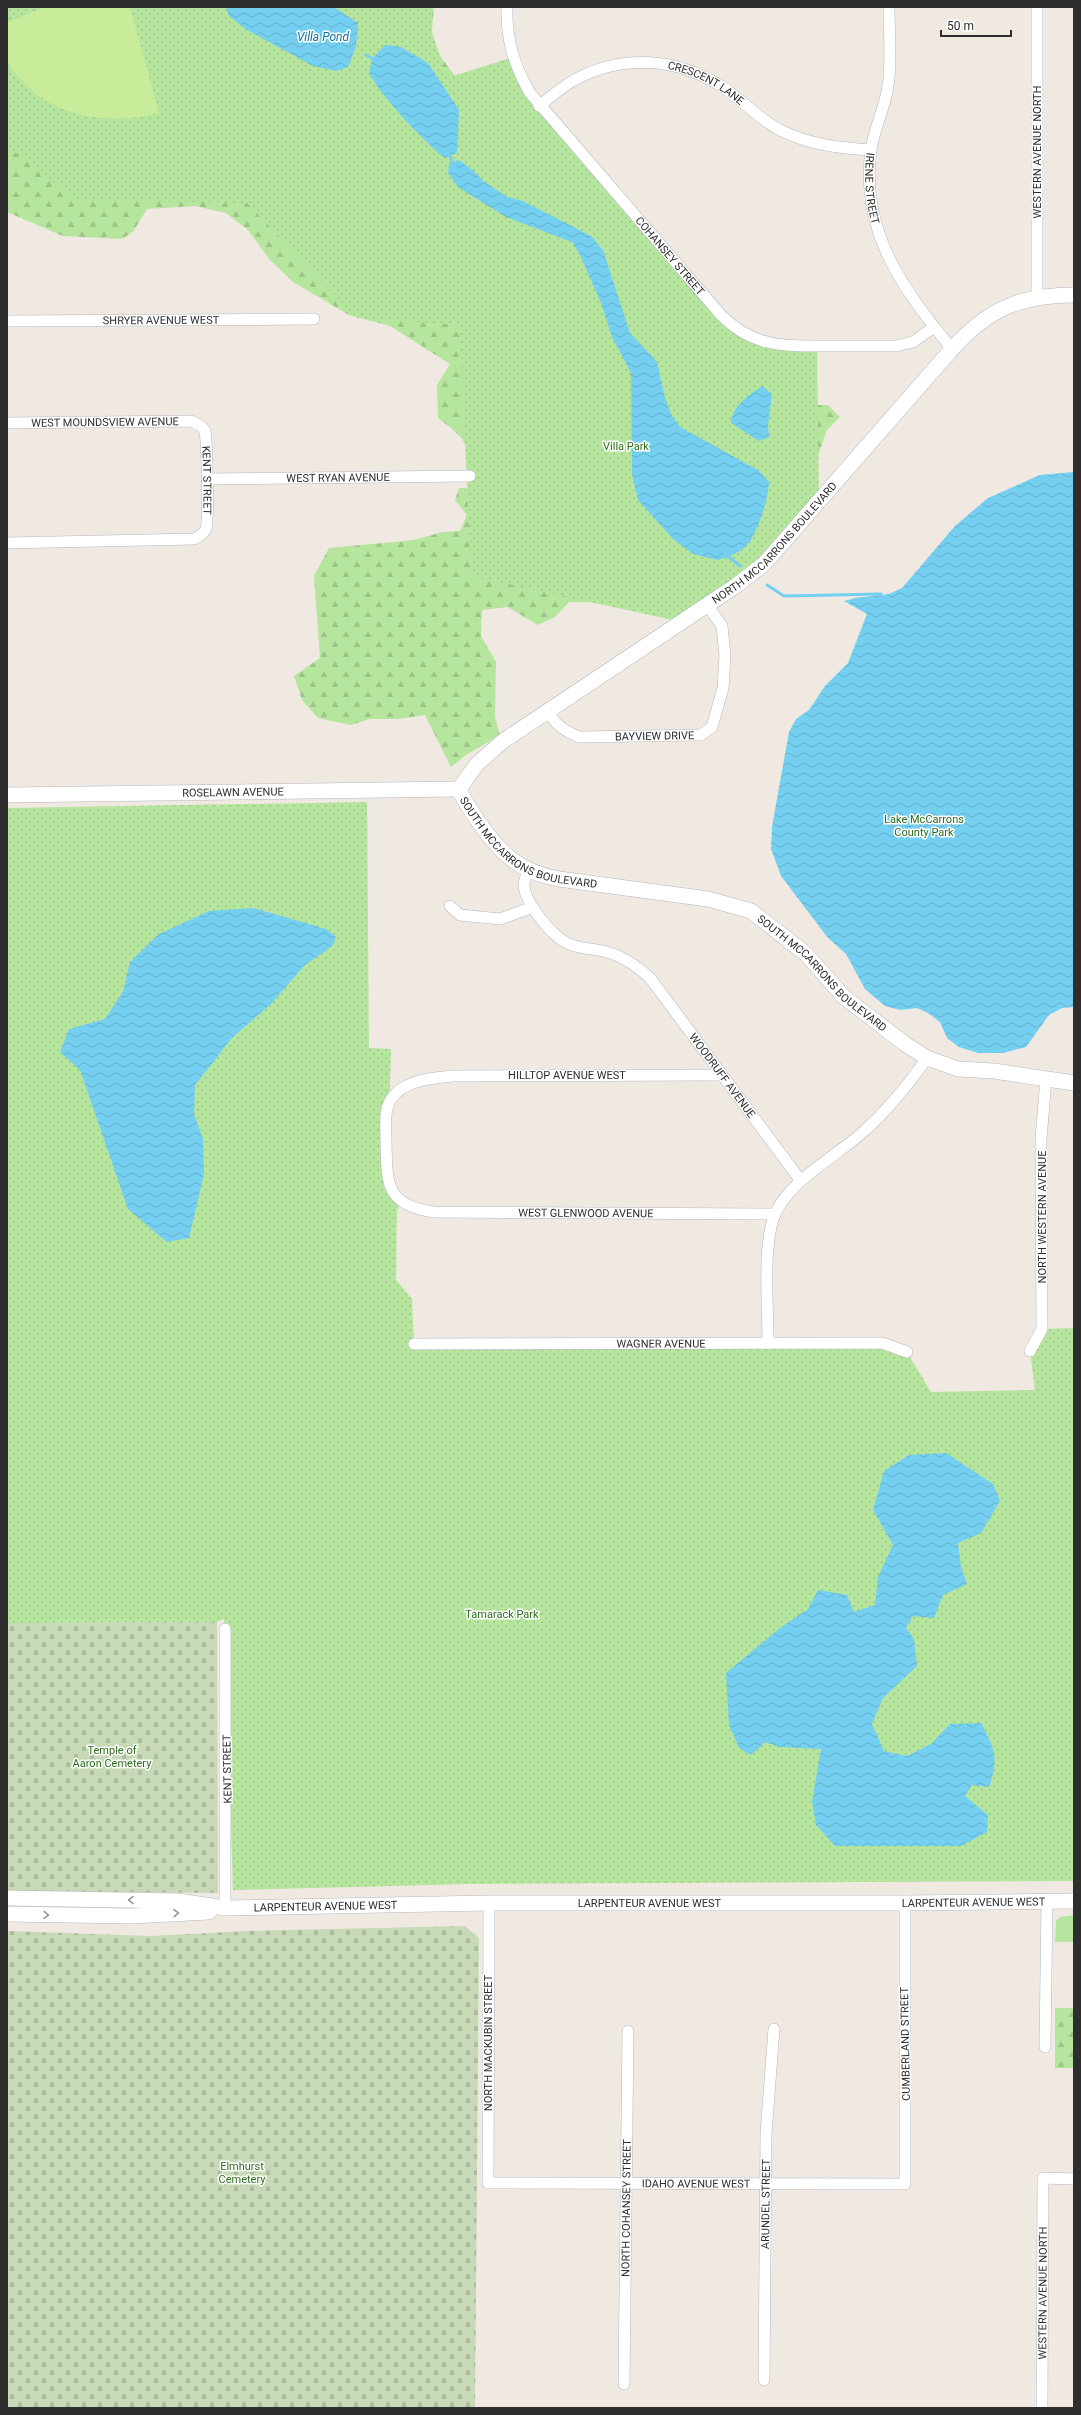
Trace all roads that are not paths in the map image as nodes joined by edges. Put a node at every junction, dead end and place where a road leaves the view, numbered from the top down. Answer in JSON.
{"nodes":[{"id":1,"x":507,"y":7,"type":"edge"},
{"id":2,"x":889,"y":7,"type":"edge"},
{"id":3,"x":1037,"y":7,"type":"edge"},
{"id":4,"x":539,"y":106,"type":"junction"},
{"id":5,"x":871,"y":150,"type":"junction"},
{"id":6,"x":1074,"y":295,"type":"edge"},
{"id":7,"x":1037,"y":296,"type":"junction"},
{"id":8,"x":314,"y":319,"type":"dead end"},
{"id":9,"x":7,"y":321,"type":"edge"},
{"id":10,"x":934,"y":327,"type":"junction"},
{"id":11,"x":952,"y":349,"type":"junction"},
{"id":12,"x":7,"y":423,"type":"edge"},
{"id":13,"x":201,"y":426,"type":"joint"},
{"id":14,"x":470,"y":476,"type":"dead end"},
{"id":15,"x":207,"y":479,"type":"junction"},
{"id":16,"x":7,"y":543,"type":"edge"},
{"id":17,"x":706,"y":605,"type":"junction"},
{"id":18,"x":548,"y":711,"type":"junction"},
{"id":19,"x":460,"y":789,"type":"junction"},
{"id":20,"x":7,"y":795,"type":"edge"},
{"id":21,"x":528,"y":870,"type":"junction"},
{"id":22,"x":450,"y":906,"type":"dead end"},
{"id":23,"x":533,"y":907,"type":"junction"},
{"id":24,"x":927,"y":1058,"type":"junction"},
{"id":25,"x":722,"y":1074,"type":"junction"},
{"id":26,"x":1046,"y":1079,"type":"junction"},
{"id":27,"x":1074,"y":1083,"type":"edge"},
{"id":28,"x":801,"y":1181,"type":"junction"},
{"id":29,"x":400,"y":1201,"type":"joint"},
{"id":30,"x":775,"y":1214,"type":"junction"},
{"id":31,"x":768,"y":1343,"type":"junction"},
{"id":32,"x":414,"y":1344,"type":"dead end"},
{"id":33,"x":1030,"y":1351,"type":"dead end"},
{"id":34,"x":907,"y":1352,"type":"dead end"},
{"id":35,"x":225,"y":1630,"type":"dead end"},
{"id":36,"x":7,"y":1898,"type":"edge"},
{"id":37,"x":1046,"y":1901,"type":"junction"},
{"id":38,"x":1074,"y":1901,"type":"edge"},
{"id":39,"x":489,"y":1903,"type":"junction"},
{"id":40,"x":905,"y":1903,"type":"junction"},
{"id":41,"x":226,"y":1908,"type":"junction"},
{"id":42,"x":7,"y":1914,"type":"edge"},
{"id":43,"x":774,"y":2029,"type":"dead end"},
{"id":44,"x":628,"y":2031,"type":"dead end"},
{"id":45,"x":1045,"y":2047,"type":"dead end"},
{"id":46,"x":1074,"y":2179,"type":"edge"},
{"id":47,"x":488,"y":2183,"type":"joint"},
{"id":48,"x":626,"y":2184,"type":"junction"},
{"id":49,"x":766,"y":2184,"type":"junction"},
{"id":50,"x":905,"y":2184,"type":"joint"},
{"id":51,"x":764,"y":2380,"type":"dead end"},
{"id":52,"x":624,"y":2384,"type":"dead end"},
{"id":53,"x":1042,"y":2408,"type":"edge"}],
"edges":[{"from":1,"to":4,"type":"street","name":"COHANSEY STREET"},
{"from":2,"to":5,"type":"street","name":"IRENE STREET"},
{"from":3,"to":7,"type":"street","name":"WESTERN AVENUE NORTH"},
{"from":4,"to":5,"type":"street","name":"CRESCENT LANE"},
{"from":4,"to":10,"type":"street","name":"COHANSEY STREET"},
{"from":5,"to":10,"type":"street","name":"IRENE STREET"},
{"from":6,"to":7,"type":"street","name":"NORTH MCCARRONS BOULEVARD"},
{"from":7,"to":11,"type":"street","name":"NORTH MCCARRONS BOULEVARD"},
{"from":8,"to":9,"type":"street","name":"SHRYER AVENUE WEST"},
{"from":10,"to":11,"type":"street","name":"IRENE STREET"},
{"from":11,"to":17,"type":"street","name":"NORTH MCCARRONS BOULEVARD"},
{"from":12,"to":13,"type":"street","name":"WEST MOUNDSVIEW AVENUE"},
{"from":13,"to":15,"type":"street","name":"KENT STREET"},
{"from":14,"to":15,"type":"street","name":"WEST RYAN AVENUE"},
{"from":15,"to":16,"type":"street","name":"KENT STREET"},
{"from":17,"to":18,"type":"street","name":"NORTH MCCARRONS BOULEVARD"},
{"from":17,"to":18,"type":"street","name":"BAYVIEW DRIVE"},
{"from":18,"to":19,"type":"street","name":"NORTH MCCARRONS BOULEVARD"},
{"from":19,"to":20,"type":"street","name":"ROSELAWN AVENUE"},
{"from":19,"to":21,"type":"street","name":"SOUTH MCCARRONS BOULEVARD"},
{"from":21,"to":23,"type":"street","name":"WOODRUFF AVENUE"},
{"from":21,"to":24,"type":"street","name":"SOUTH MCCARRONS BOULEVARD"},
{"from":22,"to":23,"type":"street"},
{"from":23,"to":25,"type":"street","name":"WOODRUFF AVENUE"},
{"from":24,"to":26,"type":"street","name":"SOUTH MCCARRONS BOULEVARD"},
{"from":24,"to":28,"type":"street"},
{"from":25,"to":28,"type":"street","name":"WOODRUFF AVENUE"},
{"from":25,"to":29,"type":"street","name":"HILLTOP AVENUE WEST"},
{"from":26,"to":27,"type":"street","name":"SOUTH MCCARRONS BOULEVARD"},
{"from":26,"to":33,"type":"street","name":"NORTH WESTERN AVENUE"},
{"from":28,"to":30,"type":"street"},
{"from":29,"to":30,"type":"street","name":"WEST GLENWOOD AVENUE"},
{"from":30,"to":31,"type":"street"},
{"from":31,"to":32,"type":"street","name":"WAGNER AVENUE"},
{"from":31,"to":34,"type":"street","name":"WAGNER AVENUE"},
{"from":35,"to":41,"type":"street","name":"KENT STREET"},
{"from":41,"to":36,"type":"street","name":"LARPENTEUR AVENUE WEST","one_way":true},
{"from":37,"to":38,"type":"street","name":"LARPENTEUR AVENUE WEST"},
{"from":37,"to":40,"type":"street","name":"LARPENTEUR AVENUE WEST"},
{"from":37,"to":45,"type":"street"},
{"from":39,"to":40,"type":"street","name":"LARPENTEUR AVENUE WEST"},
{"from":39,"to":41,"type":"street","name":"LARPENTEUR AVENUE WEST"},
{"from":39,"to":47,"type":"street","name":"NORTH MACKUBIN STREET"},
{"from":40,"to":50,"type":"street","name":"CUMBERLAND STREET"},
{"from":42,"to":41,"type":"street","name":"LARPENTEUR AVENUE WEST","one_way":true},
{"from":43,"to":49,"type":"street","name":"ARUNDEL STREET"},
{"from":44,"to":48,"type":"street","name":"NORTH COHANSEY STREET"},
{"from":46,"to":53,"type":"street","name":"WESTERN AVENUE NORTH"},
{"from":47,"to":48,"type":"street","name":"IDAHO AVENUE WEST"},
{"from":48,"to":49,"type":"street","name":"IDAHO AVENUE WEST"},
{"from":48,"to":52,"type":"street","name":"NORTH COHANSEY STREET"},
{"from":49,"to":50,"type":"street","name":"IDAHO AVENUE WEST"},
{"from":49,"to":51,"type":"street","name":"ARUNDEL STREET"}]}
